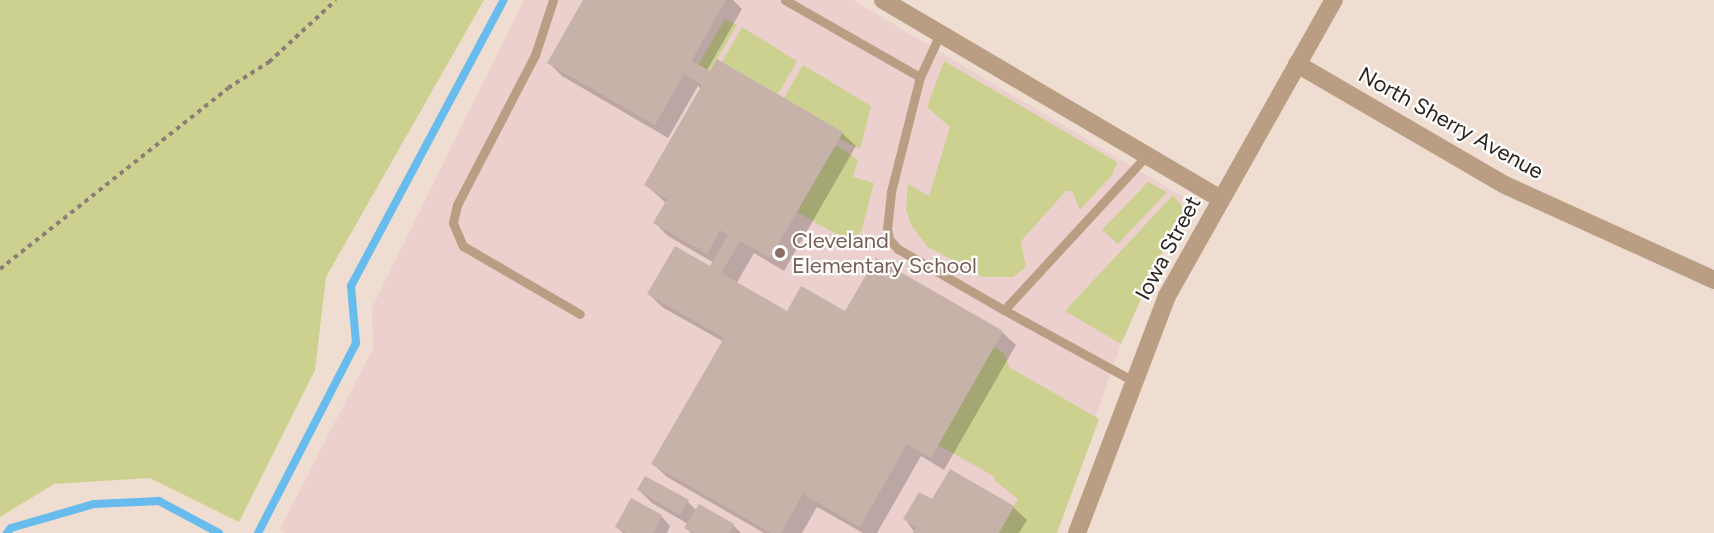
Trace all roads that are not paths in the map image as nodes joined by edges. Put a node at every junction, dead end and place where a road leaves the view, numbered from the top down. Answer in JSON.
{"nodes":[{"id":1,"x":553,"y":0,"type":"edge"},
{"id":2,"x":785,"y":0,"type":"edge"},
{"id":3,"x":883,"y":0,"type":"edge"},
{"id":4,"x":1334,"y":0,"type":"edge"},
{"id":5,"x":903,"y":5,"type":"edge"},
{"id":6,"x":940,"y":34,"type":"junction"},
{"id":7,"x":1297,"y":63,"type":"junction"},
{"id":8,"x":920,"y":77,"type":"junction"},
{"id":9,"x":1146,"y":156,"type":"junction"},
{"id":10,"x":1221,"y":199,"type":"junction"},
{"id":11,"x":1714,"y":280,"type":"edge"},
{"id":12,"x":1004,"y":310,"type":"junction"},
{"id":13,"x":580,"y":314,"type":"dead end"},
{"id":14,"x":1133,"y":381,"type":"junction"},
{"id":15,"x":1077,"y":533,"type":"edge"}],
"edges":[{"from":1,"to":13,"type":"lane"},
{"from":2,"to":8,"type":"lane"},
{"from":3,"to":5,"type":"street"},
{"from":4,"to":7,"type":"street","name":"Iowa Street"},
{"from":5,"to":6,"type":"street"},
{"from":6,"to":8,"type":"lane"},
{"from":6,"to":9,"type":"street"},
{"from":7,"to":10,"type":"street","name":"Iowa Street"},
{"from":7,"to":11,"type":"street","name":"North Sherry Avenue"},
{"from":8,"to":12,"type":"lane"},
{"from":9,"to":10,"type":"street"},
{"from":9,"to":12,"type":"lane"},
{"from":10,"to":14,"type":"street","name":"Iowa Street"},
{"from":12,"to":14,"type":"lane"},
{"from":14,"to":15,"type":"street","name":"Iowa Street"}]}
